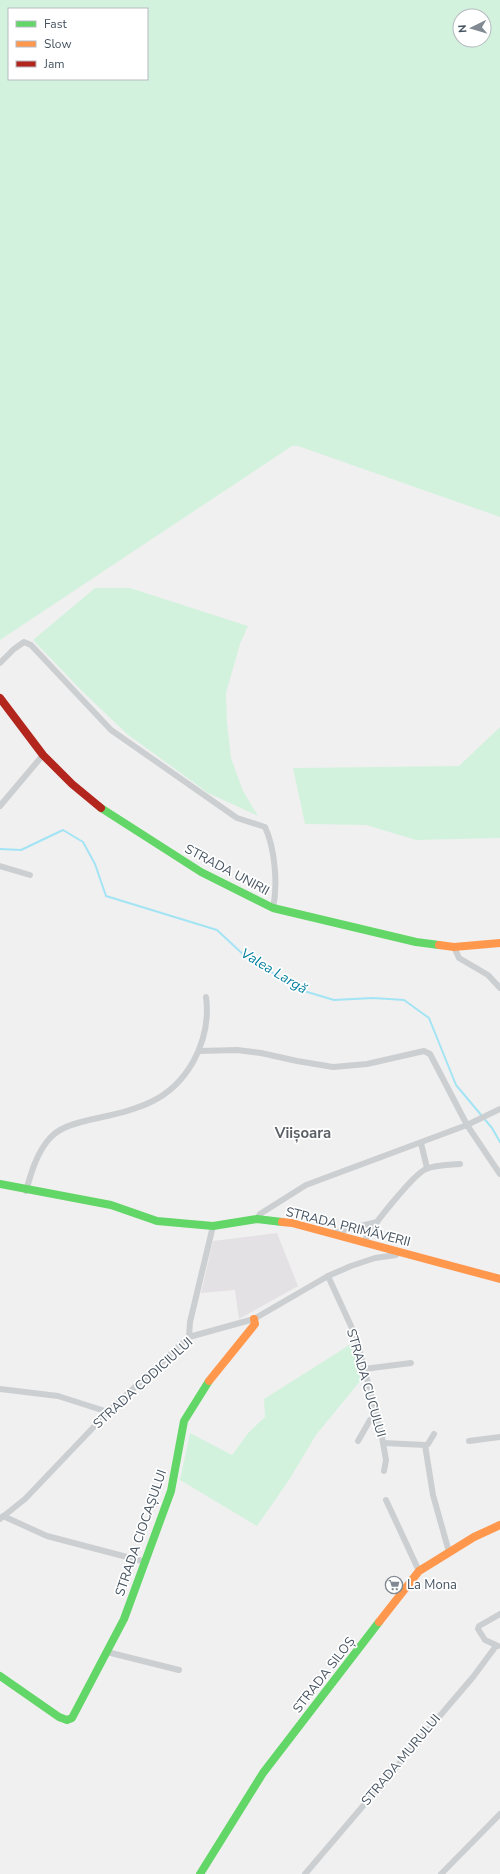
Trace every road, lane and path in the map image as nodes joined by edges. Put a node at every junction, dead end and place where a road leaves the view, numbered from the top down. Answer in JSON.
{"nodes":[{"id":1,"x":0,"y":663,"type":"edge"},
{"id":2,"x":0,"y":698,"type":"edge"},
{"id":3,"x":44,"y":755,"type":"junction"},
{"id":4,"x":0,"y":806,"type":"edge"},
{"id":5,"x":0,"y":866,"type":"edge"},
{"id":6,"x":30,"y":875,"type":"dead end"},
{"id":7,"x":273,"y":908,"type":"junction"},
{"id":8,"x":500,"y":943,"type":"edge"},
{"id":9,"x":454,"y":947,"type":"junction"},
{"id":10,"x":500,"y":988,"type":"edge"},
{"id":11,"x":206,"y":997,"type":"dead end"},
{"id":12,"x":200,"y":1051,"type":"junction"},
{"id":13,"x":500,"y":1110,"type":"edge"},
{"id":14,"x":467,"y":1125,"type":"junction"},
{"id":15,"x":421,"y":1143,"type":"junction"},
{"id":16,"x":460,"y":1164,"type":"dead end"},
{"id":17,"x":427,"y":1168,"type":"junction"},
{"id":18,"x":500,"y":1174,"type":"edge"},
{"id":19,"x":0,"y":1184,"type":"edge"},
{"id":20,"x":26,"y":1191,"type":"junction"},
{"id":21,"x":257,"y":1219,"type":"junction"},
{"id":22,"x":378,"y":1222,"type":"junction"},
{"id":23,"x":213,"y":1226,"type":"junction"},
{"id":24,"x":330,"y":1233,"type":"junction"},
{"id":25,"x":364,"y":1243,"type":"junction"},
{"id":26,"x":399,"y":1252,"type":"junction"},
{"id":27,"x":328,"y":1276,"type":"junction"},
{"id":28,"x":500,"y":1279,"type":"edge"},
{"id":29,"x":254,"y":1319,"type":"junction"},
{"id":30,"x":189,"y":1337,"type":"junction"},
{"id":31,"x":411,"y":1363,"type":"dead end"},
{"id":32,"x":364,"y":1369,"type":"junction"},
{"id":33,"x":0,"y":1389,"type":"edge"},
{"id":34,"x":108,"y":1412,"type":"junction"},
{"id":35,"x":376,"y":1415,"type":"junction"},
{"id":36,"x":434,"y":1434,"type":"dead end"},
{"id":37,"x":500,"y":1437,"type":"edge"},
{"id":38,"x":358,"y":1441,"type":"dead end"},
{"id":39,"x":469,"y":1441,"type":"dead end"},
{"id":40,"x":383,"y":1443,"type":"junction"},
{"id":41,"x":425,"y":1445,"type":"junction"},
{"id":42,"x":384,"y":1471,"type":"dead end"},
{"id":43,"x":386,"y":1500,"type":"dead end"},
{"id":44,"x":1,"y":1517,"type":"edge"},
{"id":45,"x":500,"y":1525,"type":"edge"},
{"id":46,"x":449,"y":1552,"type":"junction"},
{"id":47,"x":146,"y":1562,"type":"junction"},
{"id":48,"x":418,"y":1571,"type":"junction"},
{"id":49,"x":500,"y":1614,"type":"edge"},
{"id":50,"x":498,"y":1646,"type":"edge"},
{"id":51,"x":107,"y":1652,"type":"junction"},
{"id":52,"x":179,"y":1670,"type":"dead end"},
{"id":53,"x":0,"y":1676,"type":"edge"},
{"id":54,"x":500,"y":1814,"type":"edge"},
{"id":55,"x":200,"y":1874,"type":"edge"},
{"id":56,"x":305,"y":1874,"type":"edge"},
{"id":57,"x":441,"y":1874,"type":"edge"}],
"edges":[{"from":1,"to":7,"type":"street"},
{"from":2,"to":3,"type":"street","name":"STRADA UNIRII"},
{"from":3,"to":4,"type":"street"},
{"from":3,"to":7,"type":"street","name":"STRADA UNIRII"},
{"from":5,"to":6,"type":"street"},
{"from":7,"to":9,"type":"street","name":"STRADA UNIRII"},
{"from":8,"to":9,"type":"street","name":"STRADA UNIRII"},
{"from":9,"to":10,"type":"street"},
{"from":11,"to":12,"type":"street"},
{"from":12,"to":14,"type":"street"},
{"from":12,"to":20,"type":"street"},
{"from":13,"to":14,"type":"street"},
{"from":14,"to":15,"type":"street"},
{"from":14,"to":18,"type":"street"},
{"from":15,"to":17,"type":"street"},
{"from":15,"to":21,"type":"street"},
{"from":16,"to":17,"type":"street"},
{"from":17,"to":22,"type":"street"},
{"from":19,"to":20,"type":"street","name":"STRADA PRIMĂVERII"},
{"from":20,"to":23,"type":"street","name":"STRADA PRIMĂVERII"},
{"from":21,"to":23,"type":"street","name":"STRADA PRIMĂVERII"},
{"from":21,"to":24,"type":"street","name":"STRADA PRIMĂVERII"},
{"from":22,"to":24,"type":"street"},
{"from":22,"to":25,"type":"street"},
{"from":23,"to":30,"type":"street"},
{"from":24,"to":25,"type":"street","name":"STRADA PRIMĂVERII"},
{"from":25,"to":26,"type":"street","name":"STRADA PRIMĂVERII"},
{"from":26,"to":27,"type":"street","name":"STRADA CODICIULUI"},
{"from":26,"to":28,"type":"street","name":"STRADA PRIMĂVERII"},
{"from":27,"to":29,"type":"street","name":"STRADA CODICIULUI"},
{"from":27,"to":32,"type":"street","name":"STRADA CUCULUI"},
{"from":29,"to":30,"type":"street","name":"STRADA CODICIULUI"},
{"from":29,"to":47,"type":"street","name":"STRADA CIOCAȘULUI"},
{"from":30,"to":34,"type":"street","name":"STRADA CODICIULUI"},
{"from":31,"to":32,"type":"street"},
{"from":32,"to":35,"type":"street","name":"STRADA CUCULUI"},
{"from":33,"to":34,"type":"street"},
{"from":34,"to":44,"type":"street","name":"STRADA CODICIULUI"},
{"from":35,"to":38,"type":"street"},
{"from":35,"to":40,"type":"street","name":"STRADA CUCULUI"},
{"from":36,"to":41,"type":"street"},
{"from":37,"to":39,"type":"street"},
{"from":40,"to":41,"type":"street"},
{"from":40,"to":42,"type":"street","name":"STRADA CUCULUI"},
{"from":41,"to":46,"type":"street"},
{"from":43,"to":48,"type":"street"},
{"from":44,"to":47,"type":"street"},
{"from":45,"to":46,"type":"street","name":"STRADA SILOȘ"},
{"from":46,"to":48,"type":"street","name":"STRADA SILOȘ"},
{"from":47,"to":51,"type":"street","name":"STRADA CIOCAȘULUI"},
{"from":48,"to":55,"type":"street","name":"STRADA SILOȘ"},
{"from":49,"to":50,"type":"street"},
{"from":50,"to":56,"type":"street","name":"STRADA MURULUI"},
{"from":51,"to":52,"type":"street"},
{"from":51,"to":53,"type":"street","name":"STRADA CIOCAȘULUI"},
{"from":54,"to":57,"type":"street"}]}
